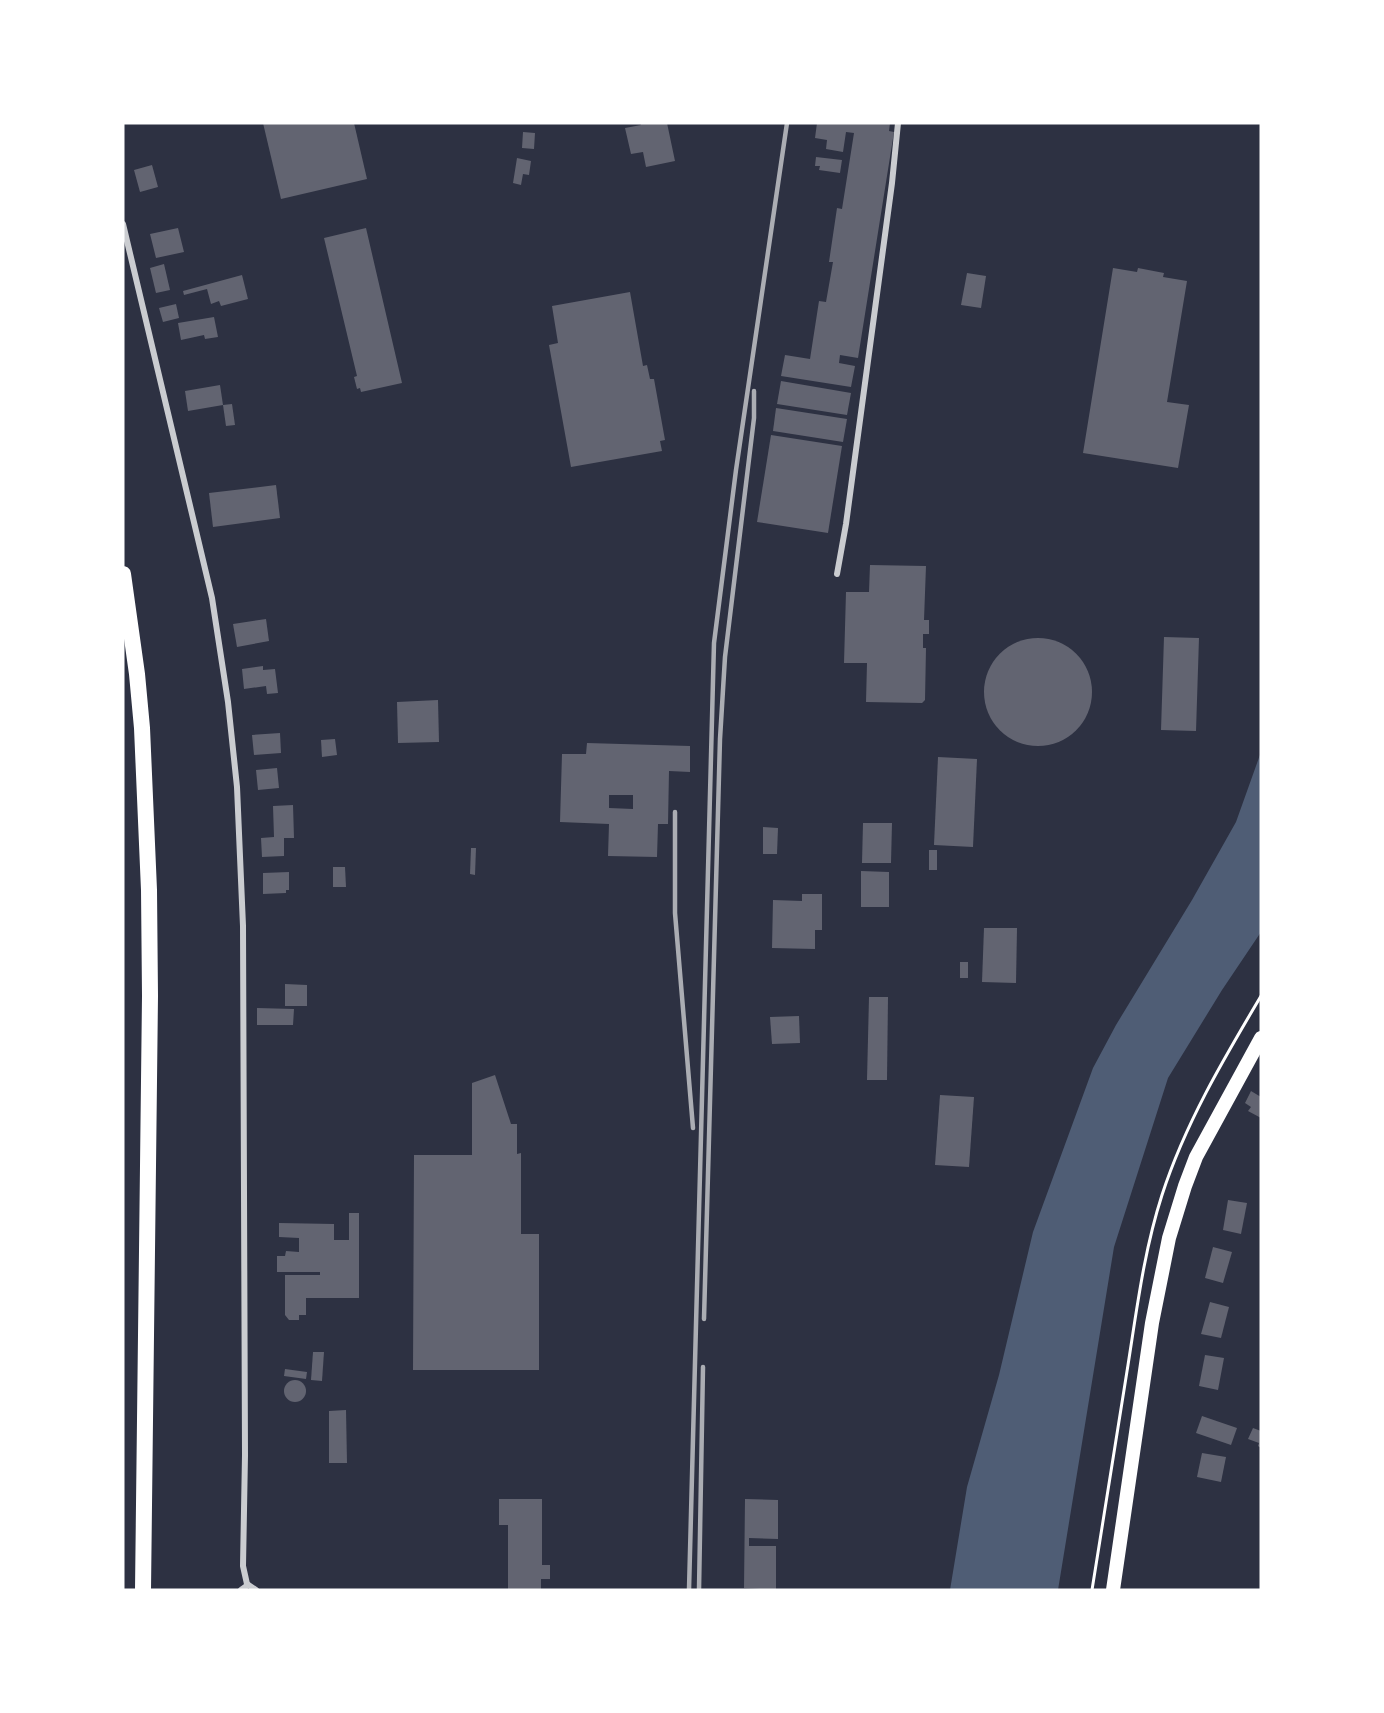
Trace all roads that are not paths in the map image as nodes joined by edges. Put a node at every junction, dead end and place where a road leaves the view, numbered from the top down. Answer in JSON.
{"nodes":[{"id":1,"x":898,"y":123,"type":"edge"},
{"id":2,"x":123,"y":224,"type":"edge"},
{"id":3,"x":123,"y":574,"type":"edge"},
{"id":4,"x":837,"y":574,"type":"dead end"},
{"id":5,"x":1261,"y":1038,"type":"edge"},
{"id":6,"x":143,"y":1582,"type":"edge"},
{"id":7,"x":248,"y":1585,"type":"junction"},
{"id":8,"x":240,"y":1590,"type":"edge"},
{"id":9,"x":256,"y":1590,"type":"edge"},
{"id":10,"x":1113,"y":1590,"type":"edge"}],
"edges":[{"from":1,"to":4,"type":"street"},
{"from":2,"to":7,"type":"street"},
{"from":3,"to":6,"type":"highway"},
{"from":5,"to":10,"type":"main road"},
{"from":7,"to":8,"type":"street"},
{"from":7,"to":9,"type":"street"}]}
